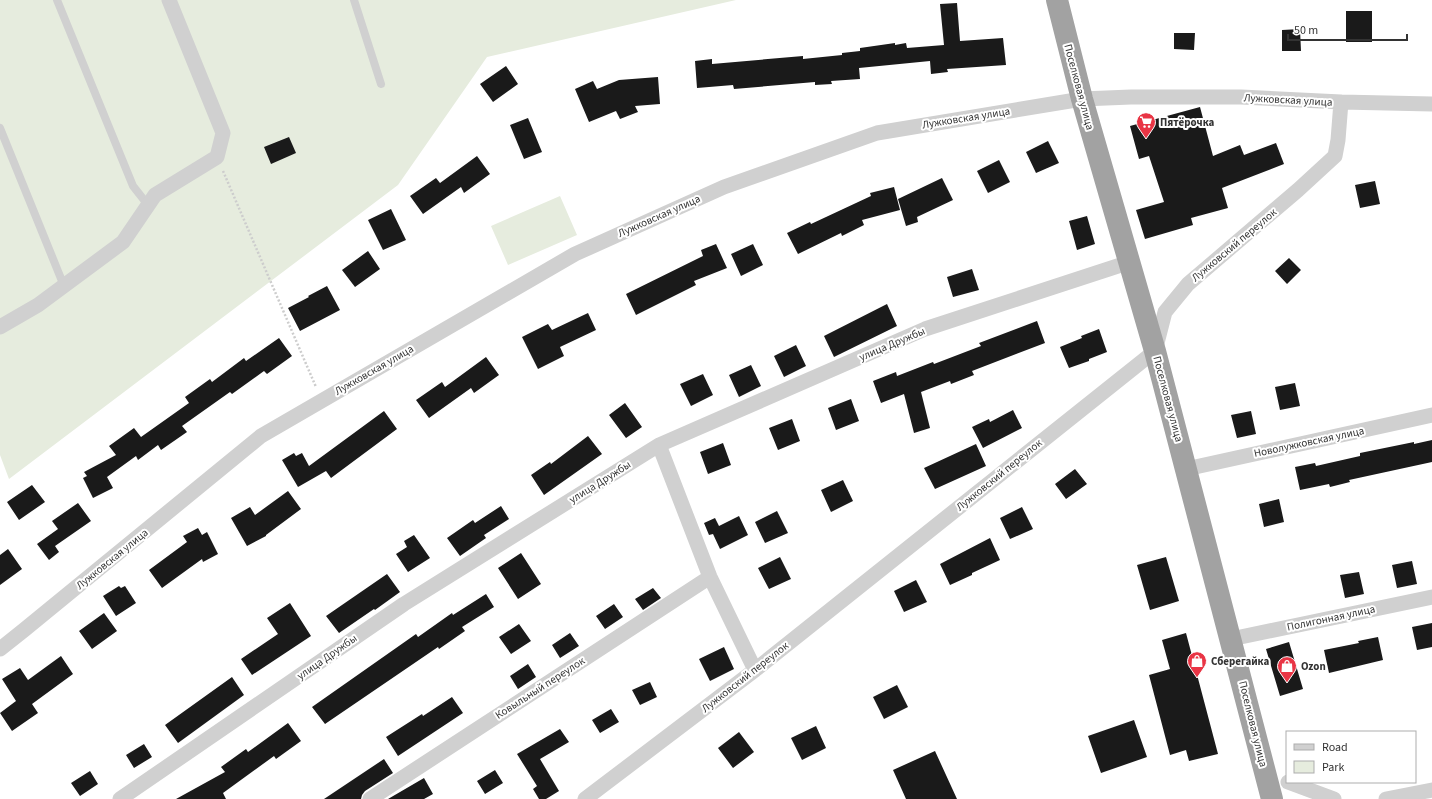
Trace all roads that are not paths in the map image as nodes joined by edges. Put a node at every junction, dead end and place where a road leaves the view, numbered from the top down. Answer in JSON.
{"nodes":[{"id":1,"x":57,"y":0,"type":"edge"},
{"id":2,"x":169,"y":0,"type":"edge"},
{"id":3,"x":354,"y":0,"type":"edge"},
{"id":4,"x":1057,"y":0,"type":"edge"},
{"id":5,"x":381,"y":84,"type":"dead end"},
{"id":6,"x":1082,"y":99,"type":"junction"},
{"id":7,"x":1341,"y":102,"type":"junction"},
{"id":8,"x":1432,"y":104,"type":"edge"},
{"id":9,"x":0,"y":128,"type":"edge"},
{"id":10,"x":148,"y":205,"type":"junction"},
{"id":11,"x":1130,"y":262,"type":"junction"},
{"id":12,"x":64,"y":286,"type":"junction"},
{"id":13,"x":0,"y":327,"type":"edge"},
{"id":14,"x":1155,"y":350,"type":"junction"},
{"id":15,"x":1432,"y":415,"type":"edge"},
{"id":16,"x":659,"y":445,"type":"junction"},
{"id":17,"x":1186,"y":469,"type":"junction"},
{"id":18,"x":710,"y":577,"type":"junction"},
{"id":19,"x":1432,"y":597,"type":"edge"},
{"id":20,"x":1231,"y":639,"type":"junction"},
{"id":21,"x":0,"y":649,"type":"edge"},
{"id":22,"x":755,"y":670,"type":"junction"},
{"id":23,"x":1265,"y":774,"type":"junction"},
{"id":24,"x":1286,"y":781,"type":"edge"},
{"id":25,"x":1291,"y":783,"type":"edge"},
{"id":26,"x":1432,"y":790,"type":"edge"},
{"id":27,"x":120,"y":799,"type":"edge"},
{"id":28,"x":370,"y":799,"type":"edge"},
{"id":29,"x":585,"y":799,"type":"edge"},
{"id":30,"x":1272,"y":799,"type":"edge"},
{"id":31,"x":1334,"y":799,"type":"edge"},
{"id":32,"x":1386,"y":799,"type":"edge"}],
"edges":[{"from":1,"to":10,"type":"lane"},
{"from":2,"to":10,"type":"street"},
{"from":3,"to":5,"type":"lane"},
{"from":4,"to":6,"type":"highway","name":"Поселковая улица"},
{"from":6,"to":7,"type":"street","name":"Лужковская улица"},
{"from":6,"to":11,"type":"highway","name":"Поселковая улица"},
{"from":6,"to":21,"type":"street","name":"Лужковская улица"},
{"from":7,"to":8,"type":"street","name":"Лужковская улица"},
{"from":7,"to":14,"type":"street","name":"Лужковский переулок"},
{"from":9,"to":12,"type":"lane"},
{"from":10,"to":12,"type":"street"},
{"from":11,"to":14,"type":"highway","name":"Поселковая улица"},
{"from":11,"to":16,"type":"street","name":"улица Дружбы"},
{"from":12,"to":13,"type":"street"},
{"from":14,"to":17,"type":"highway","name":"Поселковая улица"},
{"from":14,"to":22,"type":"street","name":"Лужковский переулок"},
{"from":15,"to":17,"type":"street","name":"Новолужковская улица"},
{"from":16,"to":18,"type":"street"},
{"from":16,"to":27,"type":"street","name":"улица Дружбы"},
{"from":17,"to":20,"type":"highway","name":"Поселковая улица"},
{"from":18,"to":22,"type":"street"},
{"from":18,"to":28,"type":"street","name":"Ковыльный переулок"},
{"from":19,"to":20,"type":"street","name":"Полигонная улица"},
{"from":20,"to":23,"type":"highway","name":"Поселковая улица"},
{"from":22,"to":29,"type":"street","name":"Лужковский переулок"},
{"from":23,"to":24,"type":"street"},
{"from":23,"to":30,"type":"highway","name":"Поселковая улица"},
{"from":25,"to":31,"type":"street"},
{"from":26,"to":32,"type":"street"}]}
